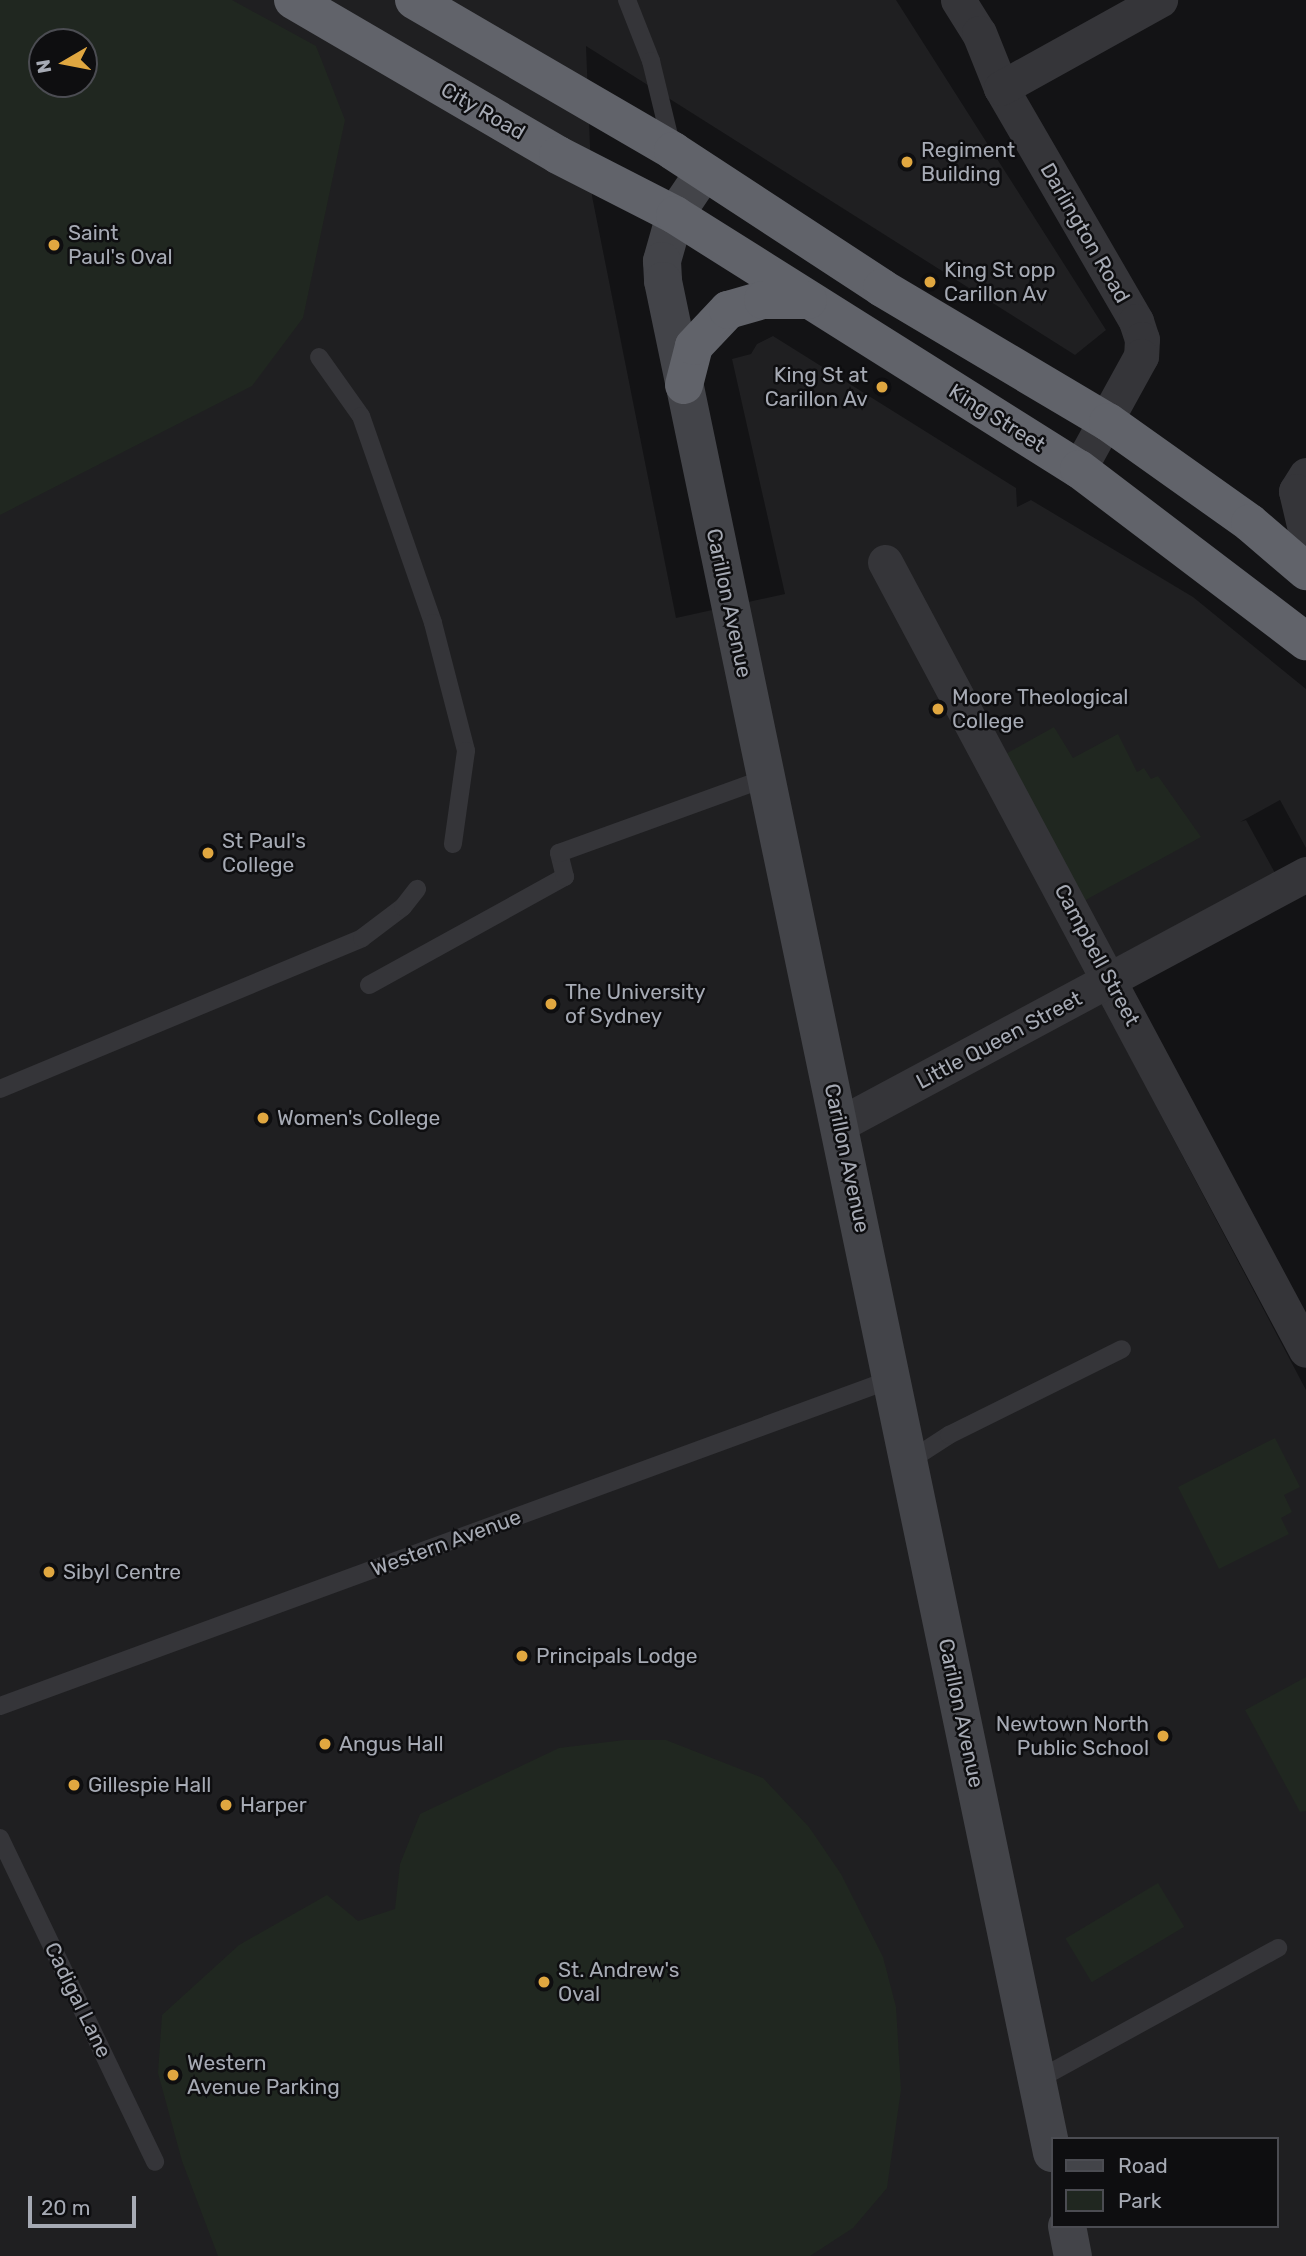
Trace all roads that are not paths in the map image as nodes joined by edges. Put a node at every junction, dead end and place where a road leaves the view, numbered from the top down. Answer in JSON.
{"nodes":[{"id":1,"x":293,"y":0,"type":"edge"},
{"id":2,"x":414,"y":0,"type":"edge"},
{"id":3,"x":627,"y":0,"type":"edge"},
{"id":4,"x":958,"y":0,"type":"edge"},
{"id":5,"x":1160,"y":0,"type":"edge"},
{"id":6,"x":1001,"y":88,"type":"junction"},
{"id":7,"x":673,"y":151,"type":"junction"},
{"id":8,"x":704,"y":172,"type":"junction"},
{"id":9,"x":676,"y":215,"type":"junction"},
{"id":10,"x":808,"y":300,"type":"junction"},
{"id":11,"x":319,"y":357,"type":"dead end"},
{"id":12,"x":684,"y":385,"type":"junction"},
{"id":13,"x":1108,"y":422,"type":"junction"},
{"id":14,"x":1079,"y":469,"type":"junction"},
{"id":15,"x":1306,"y":475,"type":"edge"},
{"id":16,"x":1306,"y":534,"type":"edge"},
{"id":17,"x":885,"y":562,"type":"dead end"},
{"id":18,"x":1306,"y":572,"type":"edge"},
{"id":19,"x":1306,"y":641,"type":"edge"},
{"id":20,"x":766,"y":778,"type":"junction"},
{"id":21,"x":453,"y":844,"type":"dead end"},
{"id":22,"x":1306,"y":874,"type":"edge"},
{"id":23,"x":417,"y":889,"type":"dead end"},
{"id":24,"x":1111,"y":980,"type":"junction"},
{"id":25,"x":369,"y":985,"type":"dead end"},
{"id":26,"x":0,"y":1089,"type":"edge"},
{"id":27,"x":840,"y":1124,"type":"junction"},
{"id":28,"x":1122,"y":1349,"type":"dead end"},
{"id":29,"x":1306,"y":1350,"type":"edge"},
{"id":30,"x":892,"y":1379,"type":"junction"},
{"id":31,"x":909,"y":1461,"type":"junction"},
{"id":32,"x":0,"y":1706,"type":"edge"},
{"id":33,"x":0,"y":1838,"type":"edge"},
{"id":34,"x":1278,"y":1948,"type":"dead end"},
{"id":35,"x":1037,"y":2080,"type":"junction"},
{"id":36,"x":1050,"y":2143,"type":"edge"},
{"id":37,"x":155,"y":2162,"type":"dead end"},
{"id":38,"x":1067,"y":2228,"type":"edge"},
{"id":39,"x":1073,"y":2256,"type":"edge"}],
"edges":[{"from":1,"to":9,"type":"highway","name":"City Road"},
{"from":2,"to":7,"type":"highway"},
{"from":3,"to":7,"type":"lane"},
{"from":4,"to":6,"type":"street","name":"Darlington Road"},
{"from":5,"to":6,"type":"street"},
{"from":6,"to":13,"type":"street","name":"Darlington Road"},
{"from":7,"to":8,"type":"highway"},
{"from":8,"to":9,"type":"main road","name":"Carillon Avenue"},
{"from":8,"to":13,"type":"highway"},
{"from":9,"to":10,"type":"highway","name":"King Street"},
{"from":9,"to":12,"type":"main road","name":"Carillon Avenue"},
{"from":10,"to":12,"type":"highway"},
{"from":10,"to":14,"type":"highway","name":"King Street"},
{"from":11,"to":21,"type":"lane"},
{"from":12,"to":20,"type":"main road","name":"Carillon Avenue"},
{"from":13,"to":14,"type":"street","name":"Darlington Road"},
{"from":13,"to":18,"type":"highway"},
{"from":14,"to":19,"type":"highway","name":"King Street"},
{"from":15,"to":16,"type":"street"},
{"from":17,"to":24,"type":"street","name":"Campbell Street"},
{"from":20,"to":25,"type":"lane"},
{"from":20,"to":27,"type":"main road","name":"Carillon Avenue"},
{"from":22,"to":24,"type":"street","name":"Little Queen Street"},
{"from":23,"to":26,"type":"lane"},
{"from":24,"to":27,"type":"street","name":"Little Queen Street"},
{"from":24,"to":29,"type":"street","name":"Campbell Street"},
{"from":27,"to":30,"type":"main road","name":"Carillon Avenue"},
{"from":28,"to":31,"type":"lane"},
{"from":30,"to":31,"type":"main road","name":"Carillon Avenue"},
{"from":30,"to":32,"type":"lane","name":"Western Avenue"},
{"from":31,"to":35,"type":"main road","name":"Carillon Avenue"},
{"from":33,"to":37,"type":"lane","name":"Cadigal Lane"},
{"from":34,"to":35,"type":"lane"},
{"from":35,"to":36,"type":"main road","name":"Carillon Avenue"},
{"from":38,"to":39,"type":"main road"}]}
